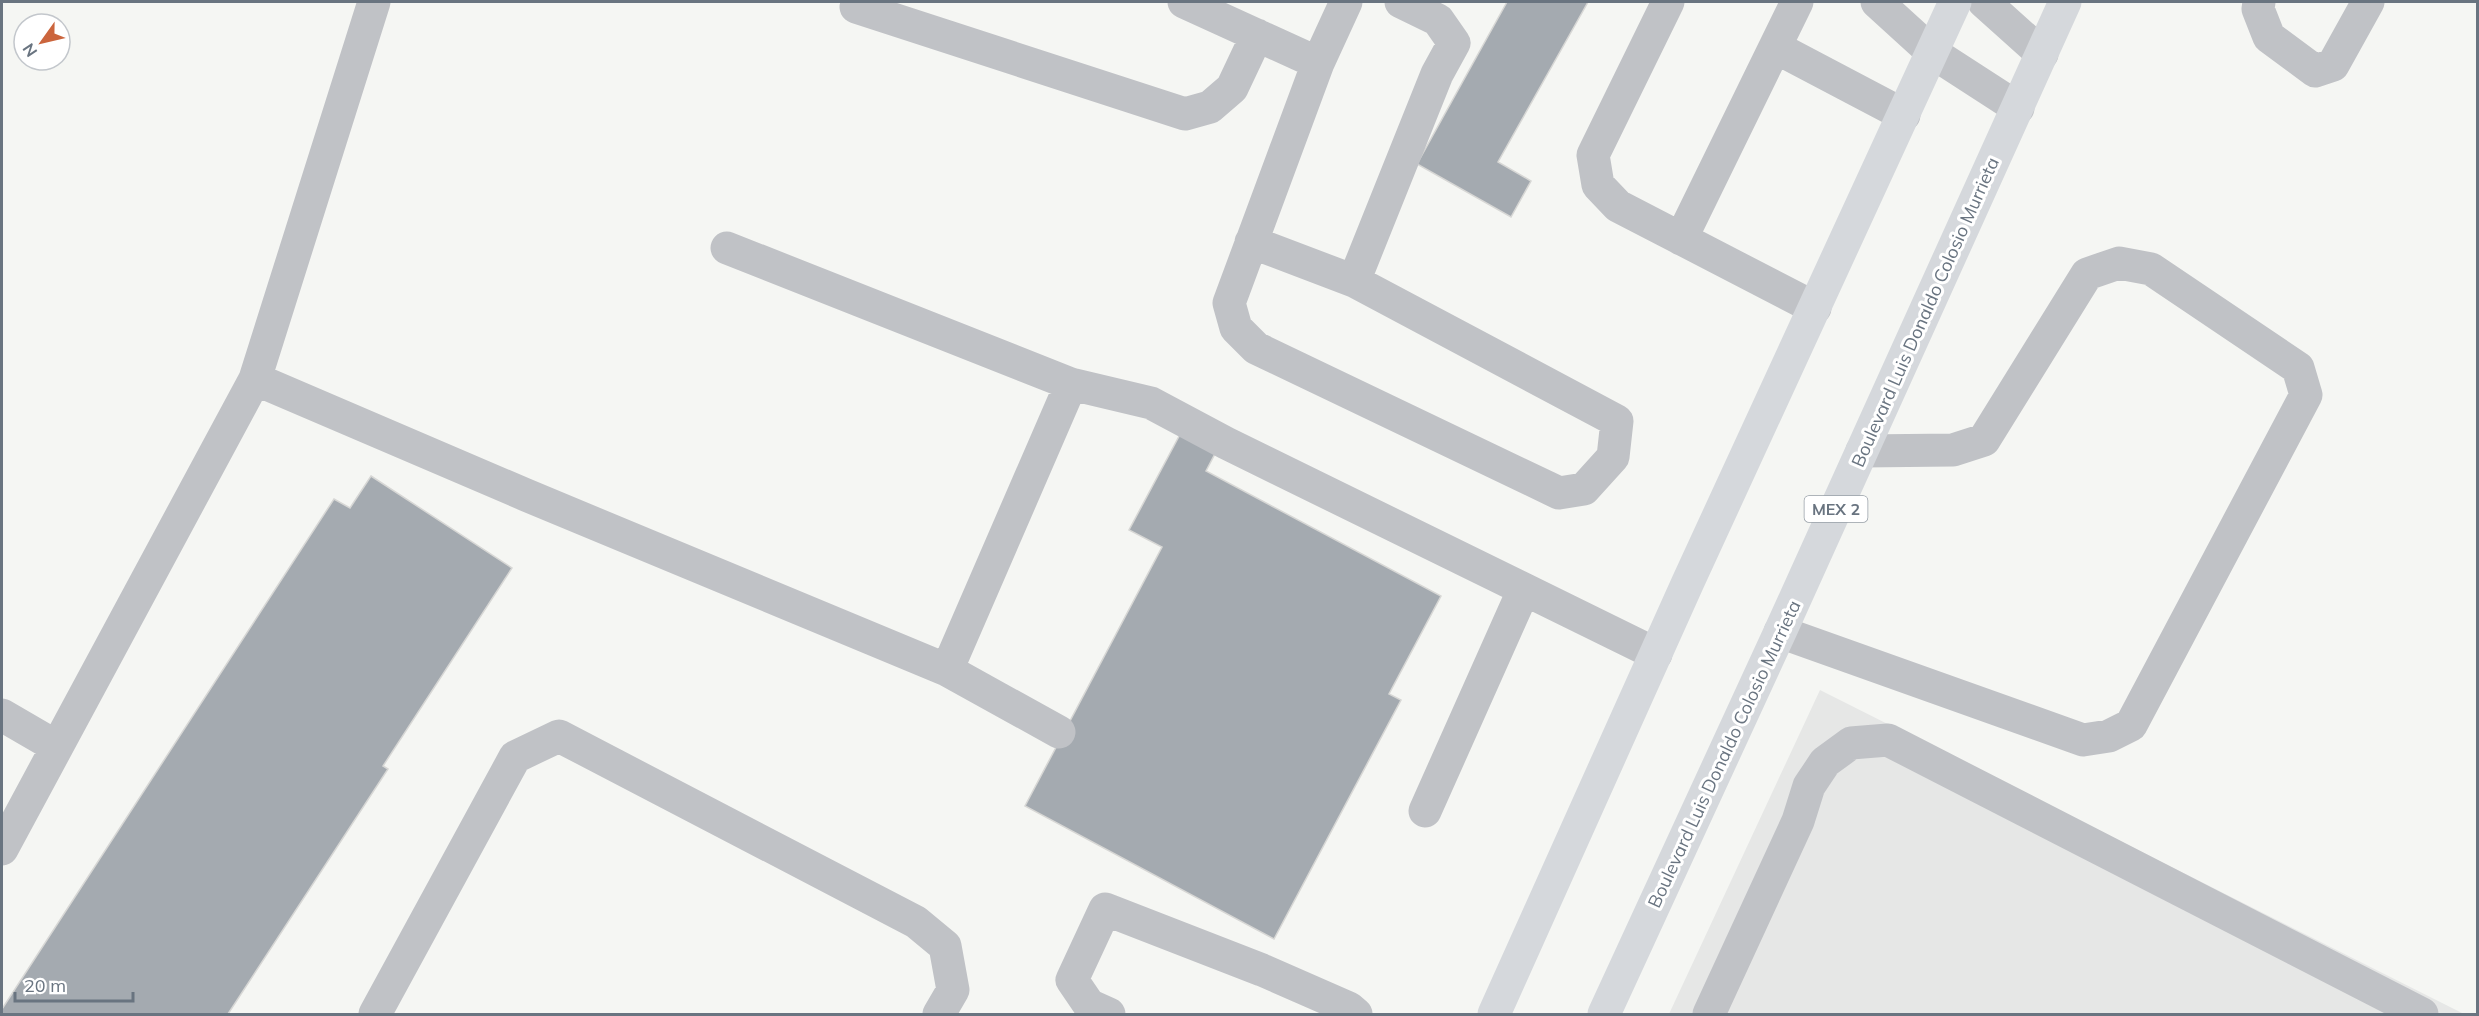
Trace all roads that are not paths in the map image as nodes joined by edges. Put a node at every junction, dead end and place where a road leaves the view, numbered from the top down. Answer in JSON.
{"nodes":[{"id":1,"x":374,"y":2,"type":"edge"},
{"id":2,"x":1184,"y":2,"type":"edge"},
{"id":3,"x":1346,"y":2,"type":"edge"},
{"id":4,"x":1401,"y":2,"type":"edge"},
{"id":5,"x":1668,"y":2,"type":"edge"},
{"id":6,"x":1797,"y":2,"type":"edge"},
{"id":7,"x":1877,"y":2,"type":"edge"},
{"id":8,"x":1955,"y":2,"type":"edge"},
{"id":9,"x":1984,"y":2,"type":"edge"},
{"id":10,"x":2065,"y":2,"type":"edge"},
{"id":11,"x":2259,"y":2,"type":"edge"},
{"id":12,"x":2368,"y":2,"type":"edge"},
{"id":13,"x":855,"y":7,"type":"dead end"},
{"id":14,"x":1257,"y":35,"type":"junction"},
{"id":15,"x":1775,"y":46,"type":"junction"},
{"id":16,"x":1933,"y":52,"type":"junction"},
{"id":17,"x":2042,"y":54,"type":"junction"},
{"id":18,"x":1318,"y":63,"type":"junction"},
{"id":19,"x":2018,"y":108,"type":"junction"},
{"id":20,"x":1904,"y":115,"type":"junction"},
{"id":21,"x":1682,"y":239,"type":"junction"},
{"id":22,"x":1251,"y":242,"type":"junction"},
{"id":23,"x":727,"y":248,"type":"dead end"},
{"id":24,"x":1354,"y":281,"type":"junction"},
{"id":25,"x":1815,"y":308,"type":"junction"},
{"id":26,"x":255,"y":379,"type":"junction"},
{"id":27,"x":1071,"y":384,"type":"junction"},
{"id":28,"x":1862,"y":452,"type":"junction"},
{"id":29,"x":1524,"y":589,"type":"junction"},
{"id":30,"x":1780,"y":632,"type":"junction"},
{"id":31,"x":1656,"y":654,"type":"junction"},
{"id":32,"x":947,"y":670,"type":"junction"},
{"id":33,"x":2,"y":715,"type":"edge"},
{"id":34,"x":1059,"y":732,"type":"dead end"},
{"id":35,"x":57,"y":747,"type":"junction"},
{"id":36,"x":1425,"y":811,"type":"dead end"},
{"id":37,"x":2,"y":849,"type":"edge"},
{"id":38,"x":375,"y":1014,"type":"edge"},
{"id":39,"x":939,"y":1014,"type":"edge"},
{"id":40,"x":1109,"y":1014,"type":"edge"},
{"id":41,"x":1356,"y":1014,"type":"edge"},
{"id":42,"x":1494,"y":1014,"type":"edge"},
{"id":43,"x":1604,"y":1014,"type":"edge"},
{"id":44,"x":1708,"y":1014,"type":"edge"},
{"id":45,"x":2422,"y":1014,"type":"edge"}],
"edges":[{"from":1,"to":26,"type":"street"},
{"from":2,"to":14,"type":"street"},
{"from":3,"to":18,"type":"street"},
{"from":4,"to":24,"type":"street"},
{"from":5,"to":21,"type":"street"},
{"from":6,"to":15,"type":"street"},
{"from":7,"to":16,"type":"street"},
{"from":8,"to":16,"type":"highway"},
{"from":9,"to":17,"type":"street"},
{"from":10,"to":17,"type":"highway","name":"Boulevard Luis Donaldo Colosio Murrieta","number":"MEX 2"},
{"from":11,"to":12,"type":"street"},
{"from":13,"to":14,"type":"street"},
{"from":14,"to":18,"type":"street"},
{"from":15,"to":20,"type":"street"},
{"from":15,"to":21,"type":"street"},
{"from":16,"to":19,"type":"street"},
{"from":16,"to":20,"type":"highway"},
{"from":17,"to":19,"type":"highway","name":"Boulevard Luis Donaldo Colosio Murrieta","number":"MEX 2"},
{"from":18,"to":22,"type":"street"},
{"from":19,"to":28,"type":"highway","name":"Boulevard Luis Donaldo Colosio Murrieta","number":"MEX 2"},
{"from":20,"to":25,"type":"highway"},
{"from":21,"to":25,"type":"street"},
{"from":22,"to":24,"type":"street"},
{"from":22,"to":24,"type":"street"},
{"from":23,"to":27,"type":"street"},
{"from":25,"to":31,"type":"highway"},
{"from":26,"to":32,"type":"street"},
{"from":26,"to":35,"type":"street"},
{"from":27,"to":29,"type":"street"},
{"from":27,"to":32,"type":"street"},
{"from":28,"to":30,"type":"highway","name":"Boulevard Luis Donaldo Colosio Murrieta","number":"MEX 2"},
{"from":28,"to":30,"type":"street"},
{"from":29,"to":31,"type":"street"},
{"from":29,"to":36,"type":"street"},
{"from":30,"to":43,"type":"highway","name":"Boulevard Luis Donaldo Colosio Murrieta","number":"MEX 2"},
{"from":31,"to":42,"type":"highway"},
{"from":32,"to":34,"type":"street"},
{"from":33,"to":35,"type":"street"},
{"from":35,"to":37,"type":"street"},
{"from":38,"to":39,"type":"street"},
{"from":40,"to":41,"type":"street"},
{"from":44,"to":45,"type":"street"}]}
